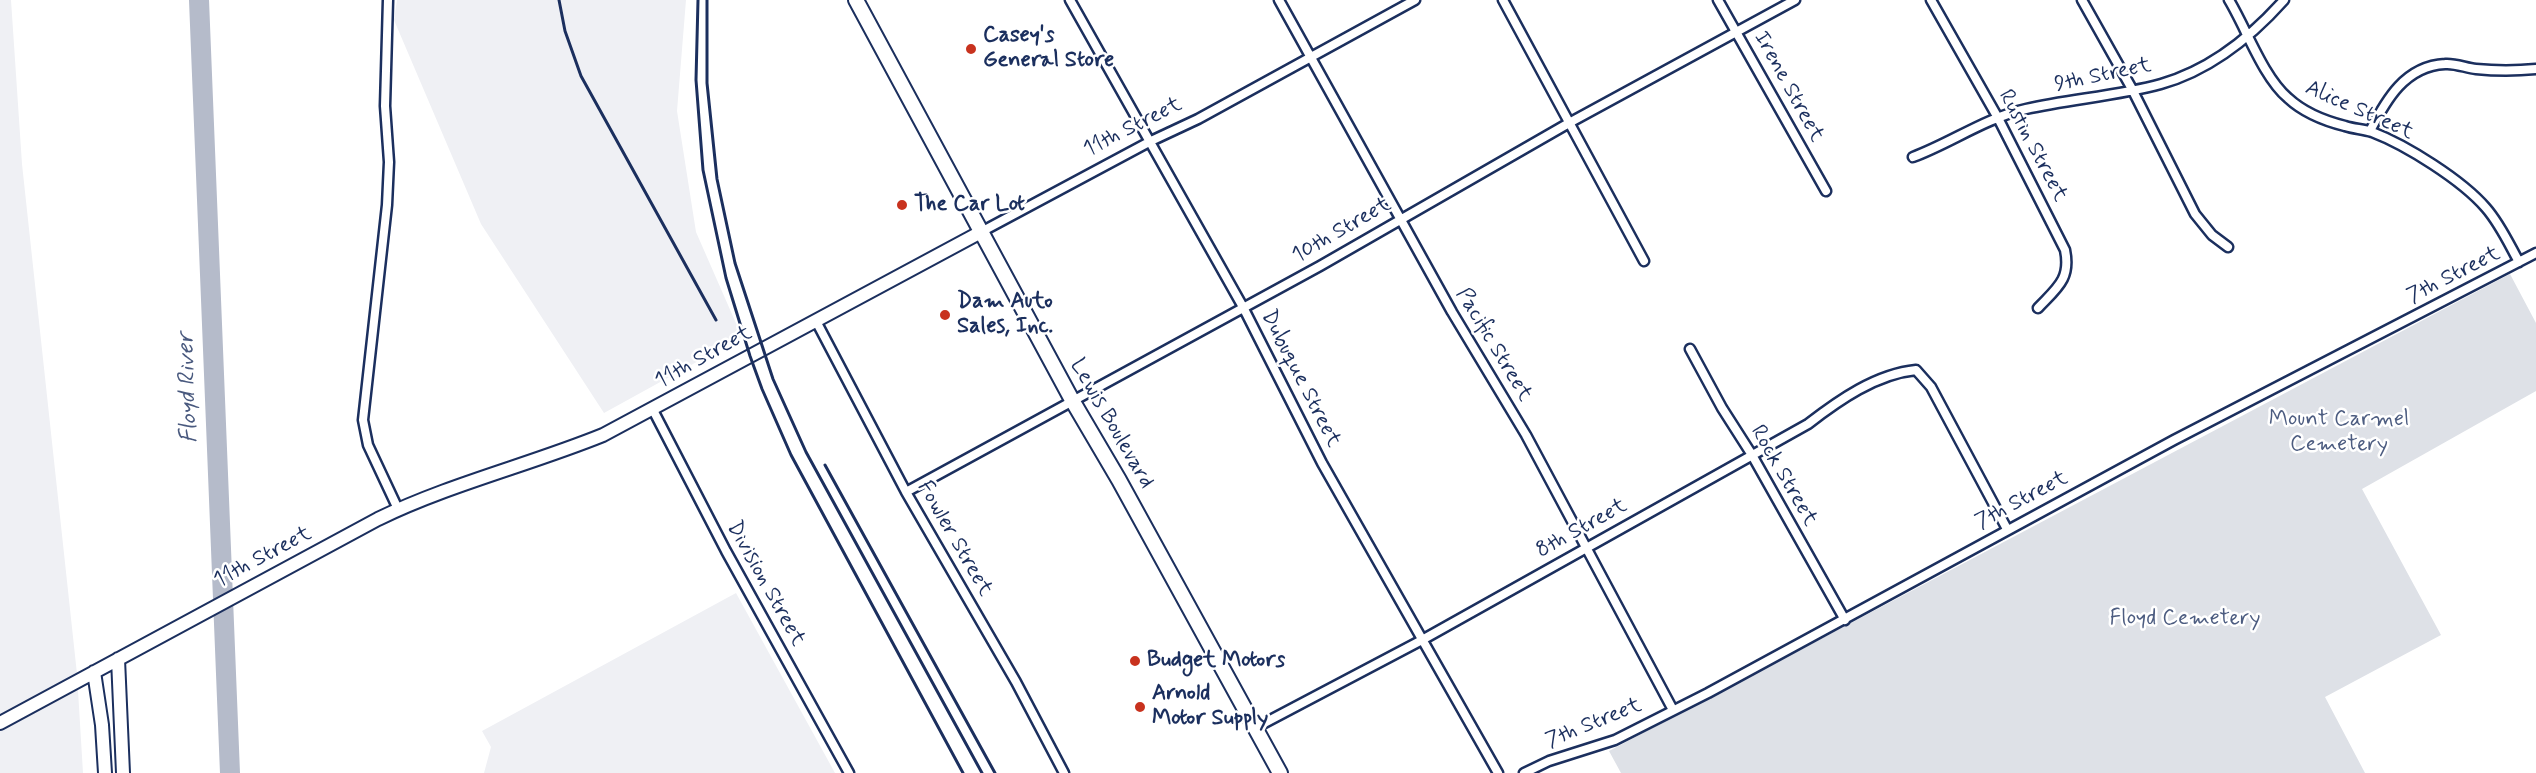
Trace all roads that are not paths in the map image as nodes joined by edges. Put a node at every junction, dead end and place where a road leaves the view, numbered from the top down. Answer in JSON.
{"nodes":[{"id":1,"x":388,"y":0,"type":"edge"},
{"id":2,"x":856,"y":0,"type":"edge"},
{"id":3,"x":1070,"y":0,"type":"edge"},
{"id":4,"x":1280,"y":0,"type":"edge"},
{"id":5,"x":1415,"y":0,"type":"edge"},
{"id":6,"x":1503,"y":0,"type":"edge"},
{"id":7,"x":1718,"y":0,"type":"edge"},
{"id":8,"x":1795,"y":0,"type":"edge"},
{"id":9,"x":1931,"y":0,"type":"edge"},
{"id":10,"x":2082,"y":0,"type":"edge"},
{"id":11,"x":2229,"y":0,"type":"edge"},
{"id":12,"x":2284,"y":0,"type":"edge"},
{"id":13,"x":1737,"y":31,"type":"junction"},
{"id":14,"x":2248,"y":37,"type":"junction"},
{"id":15,"x":1311,"y":57,"type":"junction"},
{"id":16,"x":2536,"y":69,"type":"edge"},
{"id":17,"x":2132,"y":89,"type":"junction"},
{"id":18,"x":1998,"y":118,"type":"junction"},
{"id":19,"x":1569,"y":123,"type":"junction"},
{"id":20,"x":2370,"y":131,"type":"junction"},
{"id":21,"x":1150,"y":141,"type":"junction"},
{"id":22,"x":1912,"y":157,"type":"dead end"},
{"id":23,"x":1826,"y":191,"type":"dead end"},
{"id":24,"x":1400,"y":219,"type":"junction"},
{"id":25,"x":981,"y":232,"type":"junction"},
{"id":26,"x":2228,"y":247,"type":"dead end"},
{"id":27,"x":2536,"y":254,"type":"edge"},
{"id":28,"x":1644,"y":261,"type":"dead end"},
{"id":29,"x":2520,"y":262,"type":"junction"},
{"id":30,"x":1243,"y":307,"type":"junction"},
{"id":31,"x":2038,"y":309,"type":"dead end"},
{"id":32,"x":816,"y":321,"type":"junction"},
{"id":33,"x":1690,"y":349,"type":"dead end"},
{"id":34,"x":1072,"y":400,"type":"junction"},
{"id":35,"x":653,"y":410,"type":"junction"},
{"id":36,"x":1752,"y":455,"type":"junction"},
{"id":37,"x":906,"y":492,"type":"junction"},
{"id":38,"x":398,"y":509,"type":"junction"},
{"id":39,"x":2007,"y":529,"type":"junction"},
{"id":40,"x":1585,"y":547,"type":"junction"},
{"id":41,"x":1845,"y":620,"type":"junction"},
{"id":42,"x":1422,"y":640,"type":"junction"},
{"id":43,"x":118,"y":660,"type":"junction"},
{"id":44,"x":94,"y":672,"type":"junction"},
{"id":45,"x":1673,"y":710,"type":"junction"},
{"id":46,"x":0,"y":723,"type":"edge"},
{"id":47,"x":1255,"y":728,"type":"junction"},
{"id":48,"x":105,"y":773,"type":"edge"},
{"id":49,"x":123,"y":773,"type":"edge"},
{"id":50,"x":849,"y":773,"type":"edge"},
{"id":51,"x":1064,"y":773,"type":"edge"},
{"id":52,"x":1280,"y":773,"type":"edge"},
{"id":53,"x":1498,"y":773,"type":"edge"},
{"id":54,"x":1524,"y":773,"type":"edge"}],
"edges":[{"from":1,"to":38,"type":"street"},
{"from":2,"to":25,"type":"main road","name":"Lewis Boulevard"},
{"from":3,"to":21,"type":"street","name":"Dubuque Street"},
{"from":4,"to":15,"type":"street","name":"Pacific Street"},
{"from":5,"to":15,"type":"street","name":"11th Street"},
{"from":6,"to":19,"type":"street"},
{"from":7,"to":13,"type":"street","name":"Irene Street"},
{"from":8,"to":13,"type":"street","name":"10th Street"},
{"from":9,"to":18,"type":"street","name":"Rustin Street"},
{"from":10,"to":17,"type":"street"},
{"from":11,"to":14,"type":"street","name":"Alice Street"},
{"from":12,"to":14,"type":"street","name":"9th Street"},
{"from":13,"to":19,"type":"street","name":"10th Street"},
{"from":13,"to":23,"type":"street","name":"Irene Street"},
{"from":14,"to":17,"type":"street","name":"9th Street"},
{"from":14,"to":20,"type":"street","name":"Alice Street"},
{"from":15,"to":21,"type":"street","name":"11th Street"},
{"from":15,"to":24,"type":"street","name":"Pacific Street"},
{"from":16,"to":20,"type":"street"},
{"from":17,"to":18,"type":"street","name":"9th Street"},
{"from":17,"to":26,"type":"street"},
{"from":18,"to":22,"type":"street","name":"9th Street"},
{"from":18,"to":31,"type":"street","name":"Rustin Street"},
{"from":19,"to":24,"type":"street","name":"10th Street"},
{"from":19,"to":28,"type":"street"},
{"from":20,"to":29,"type":"street","name":"Alice Street"},
{"from":21,"to":25,"type":"street","name":"11th Street"},
{"from":21,"to":30,"type":"street","name":"Dubuque Street"},
{"from":24,"to":30,"type":"street","name":"10th Street"},
{"from":24,"to":40,"type":"street","name":"Pacific Street"},
{"from":25,"to":32,"type":"main road","name":"11th Street"},
{"from":25,"to":34,"type":"main road","name":"Lewis Boulevard"},
{"from":27,"to":29,"type":"street","name":"7th Street"},
{"from":29,"to":39,"type":"street","name":"7th Street"},
{"from":30,"to":34,"type":"street","name":"10th Street"},
{"from":30,"to":42,"type":"street","name":"Dubuque Street"},
{"from":32,"to":35,"type":"main road","name":"11th Street"},
{"from":32,"to":37,"type":"street","name":"Fowler Street"},
{"from":33,"to":36,"type":"street","name":"Rock Street"},
{"from":34,"to":37,"type":"street","name":"10th Street"},
{"from":34,"to":47,"type":"main road","name":"Lewis Boulevard"},
{"from":35,"to":38,"type":"main road","name":"11th Street"},
{"from":35,"to":50,"type":"street","name":"Division Street"},
{"from":36,"to":39,"type":"street","name":"8th Street"},
{"from":36,"to":40,"type":"street","name":"8th Street"},
{"from":36,"to":41,"type":"street","name":"Rock Street"},
{"from":37,"to":51,"type":"street","name":"Fowler Street"},
{"from":38,"to":43,"type":"main road","name":"11th Street"},
{"from":39,"to":41,"type":"street","name":"7th Street"},
{"from":40,"to":42,"type":"street","name":"8th Street"},
{"from":40,"to":45,"type":"street","name":"Pacific Street"},
{"from":41,"to":45,"type":"street","name":"7th Street"},
{"from":42,"to":47,"type":"street","name":"8th Street"},
{"from":42,"to":53,"type":"street","name":"Dubuque Street"},
{"from":43,"to":44,"type":"main road","name":"11th Street"},
{"from":43,"to":49,"type":"main road"},
{"from":44,"to":46,"type":"main road","name":"11th Street"},
{"from":44,"to":48,"type":"main road"},
{"from":45,"to":54,"type":"street","name":"7th Street"},
{"from":47,"to":52,"type":"main road","name":"Lewis Boulevard"}]}
